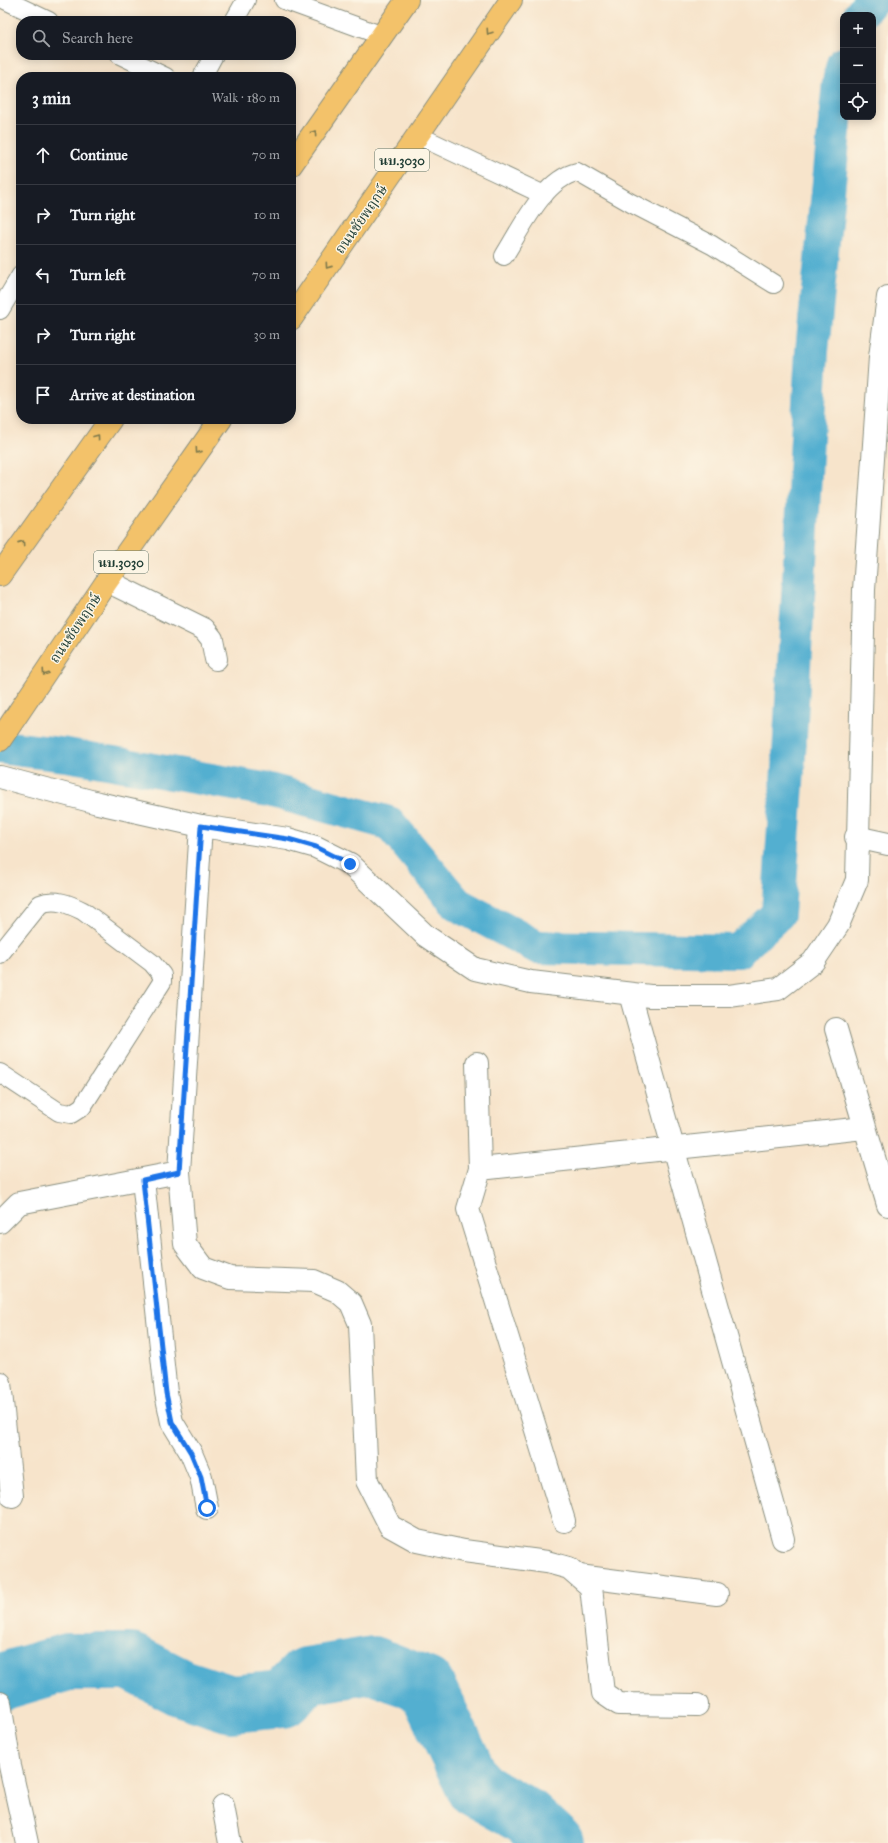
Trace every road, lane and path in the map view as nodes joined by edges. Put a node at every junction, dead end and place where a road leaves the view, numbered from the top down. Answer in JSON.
{"nodes":[{"id":1,"x":5,"y":0,"type":"edge"},
{"id":2,"x":246,"y":0,"type":"edge"},
{"id":3,"x":284,"y":0,"type":"edge"},
{"id":4,"x":407,"y":0,"type":"edge"},
{"id":5,"x":511,"y":0,"type":"edge"},
{"id":6,"x":39,"y":16,"type":"edge"},
{"id":7,"x":237,"y":16,"type":"edge"},
{"id":8,"x":383,"y":36,"type":"junction"},
{"id":9,"x":130,"y":60,"type":"edge"},
{"id":10,"x":211,"y":60,"type":"edge"},
{"id":11,"x":156,"y":72,"type":"edge"},
{"id":12,"x":205,"y":72,"type":"edge"},
{"id":13,"x":419,"y":136,"type":"junction"},
{"id":14,"x":296,"y":156,"type":"edge"},
{"id":15,"x":544,"y":195,"type":"junction"},
{"id":16,"x":504,"y":256,"type":"dead end"},
{"id":17,"x":16,"y":283,"type":"edge"},
{"id":18,"x":774,"y":284,"type":"dead end"},
{"id":19,"x":888,"y":297,"type":"edge"},
{"id":20,"x":0,"y":310,"type":"edge"},
{"id":21,"x":296,"y":312,"type":"edge"},
{"id":22,"x":107,"y":424,"type":"edge"},
{"id":23,"x":217,"y":424,"type":"edge"},
{"id":24,"x":881,"y":428,"type":"edge"},
{"id":25,"x":0,"y":575,"type":"edge"},
{"id":26,"x":107,"y":581,"type":"junction"},
{"id":27,"x":216,"y":659,"type":"dead end"},
{"id":28,"x":0,"y":740,"type":"edge"},
{"id":29,"x":0,"y":777,"type":"edge"},
{"id":30,"x":201,"y":826,"type":"junction"},
{"id":31,"x":856,"y":837,"type":"junction"},
{"id":32,"x":888,"y":844,"type":"edge"},
{"id":33,"x":0,"y":954,"type":"edge"},
{"id":34,"x":630,"y":994,"type":"junction"},
{"id":35,"x":836,"y":1029,"type":"dead end"},
{"id":36,"x":477,"y":1063,"type":"dead end"},
{"id":37,"x":0,"y":1073,"type":"edge"},
{"id":38,"x":864,"y":1128,"type":"junction"},
{"id":39,"x":674,"y":1148,"type":"junction"},
{"id":40,"x":480,"y":1169,"type":"junction"},
{"id":41,"x":179,"y":1172,"type":"junction"},
{"id":42,"x":143,"y":1180,"type":"junction"},
{"id":43,"x":888,"y":1205,"type":"edge"},
{"id":44,"x":0,"y":1222,"type":"edge"},
{"id":45,"x":0,"y":1383,"type":"edge"},
{"id":46,"x":12,"y":1496,"type":"dead end"},
{"id":47,"x":207,"y":1508,"type":"dead end"},
{"id":48,"x":564,"y":1520,"type":"dead end"},
{"id":49,"x":783,"y":1539,"type":"dead end"},
{"id":50,"x":579,"y":1576,"type":"junction"},
{"id":51,"x":717,"y":1594,"type":"dead end"},
{"id":52,"x":0,"y":1703,"type":"edge"},
{"id":53,"x":697,"y":1705,"type":"dead end"},
{"id":54,"x":223,"y":1806,"type":"dead end"},
{"id":55,"x":27,"y":1843,"type":"edge"},
{"id":56,"x":230,"y":1843,"type":"edge"}],
"edges":[{"from":1,"to":6,"type":"lane"},
{"from":2,"to":7,"type":"lane"},
{"from":3,"to":8,"type":"lane"},
{"from":4,"to":8,"type":"main road"},
{"from":5,"to":13,"type":"main road","name":"ถนนชัยพฤกษ์","number":"นบ.3030","one_way":true},
{"from":14,"to":8,"type":"main road","one_way":true},
{"from":9,"to":11,"type":"lane"},
{"from":10,"to":12,"type":"lane"},
{"from":13,"to":15,"type":"lane"},
{"from":13,"to":21,"type":"main road","name":"ถนนชัยพฤกษ์","number":"นบ.3030","one_way":true},
{"from":15,"to":16,"type":"lane"},
{"from":15,"to":18,"type":"lane"},
{"from":17,"to":20,"type":"lane"},
{"from":19,"to":24,"type":"street"},
{"from":25,"to":22,"type":"main road","one_way":true},
{"from":23,"to":26,"type":"main road","name":"ถนนชัยพฤกษ์","number":"นบ.3030","one_way":true},
{"from":24,"to":31,"type":"street"},
{"from":26,"to":27,"type":"street"},
{"from":26,"to":28,"type":"main road","name":"ถนนชัยพฤกษ์","number":"นบ.3030","one_way":true},
{"from":29,"to":30,"type":"street"},
{"from":30,"to":34,"type":"street"},
{"from":30,"to":41,"type":"street"},
{"from":31,"to":32,"type":"street"},
{"from":31,"to":34,"type":"street"},
{"from":33,"to":37,"type":"lane"},
{"from":34,"to":39,"type":"street"},
{"from":35,"to":38,"type":"street"},
{"from":36,"to":40,"type":"street"},
{"from":38,"to":39,"type":"street"},
{"from":38,"to":43,"type":"street"},
{"from":39,"to":40,"type":"street"},
{"from":39,"to":49,"type":"street"},
{"from":40,"to":48,"type":"street"},
{"from":41,"to":42,"type":"street"},
{"from":41,"to":50,"type":"street"},
{"from":42,"to":44,"type":"street"},
{"from":42,"to":47,"type":"street"},
{"from":45,"to":46,"type":"street"},
{"from":50,"to":51,"type":"street"},
{"from":50,"to":53,"type":"street"},
{"from":52,"to":55,"type":"street"},
{"from":54,"to":56,"type":"street"}]}
